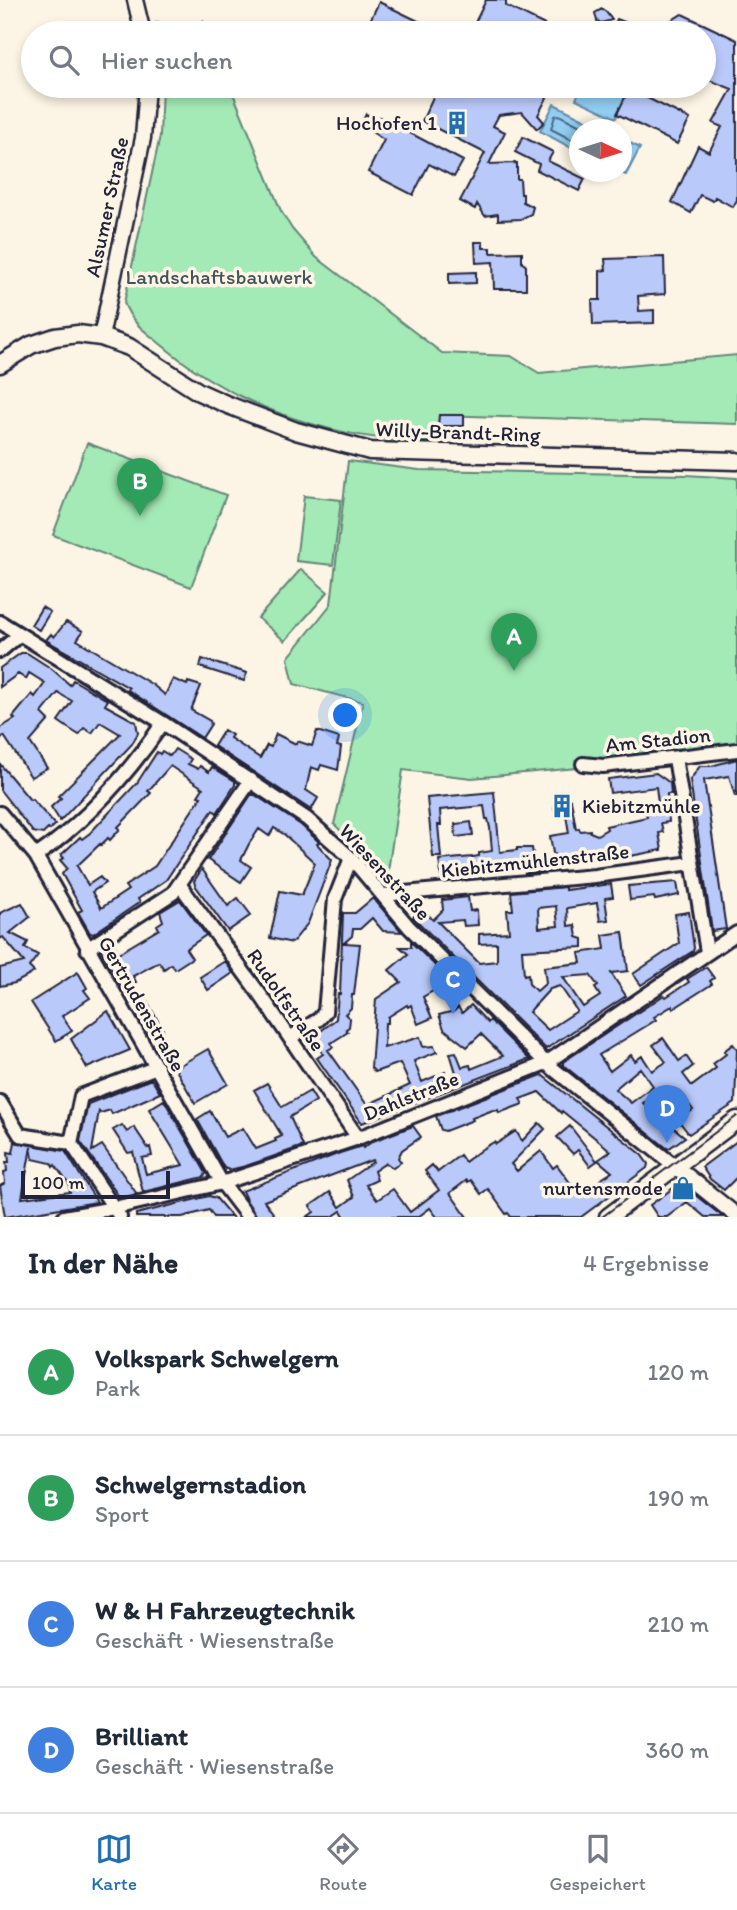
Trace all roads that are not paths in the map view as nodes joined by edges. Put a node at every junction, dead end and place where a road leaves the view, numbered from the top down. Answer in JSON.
{"nodes":[{"id":1,"x":135,"y":0,"type":"edge"},
{"id":2,"x":140,"y":21,"type":"edge"},
{"id":3,"x":146,"y":98,"type":"edge"},
{"id":4,"x":101,"y":337,"type":"junction"},
{"id":5,"x":0,"y":364,"type":"edge"},
{"id":6,"x":737,"y":461,"type":"edge"},
{"id":7,"x":0,"y":622,"type":"edge"},
{"id":8,"x":19,"y":635,"type":"junction"},
{"id":9,"x":0,"y":651,"type":"edge"},
{"id":10,"x":163,"y":723,"type":"junction"},
{"id":11,"x":737,"y":750,"type":"edge"},
{"id":12,"x":675,"y":758,"type":"junction"},
{"id":13,"x":583,"y":764,"type":"dead end"},
{"id":14,"x":251,"y":780,"type":"junction"},
{"id":15,"x":1,"y":817,"type":"edge"},
{"id":16,"x":36,"y":856,"type":"junction"},
{"id":17,"x":351,"y":858,"type":"junction"},
{"id":18,"x":692,"y":863,"type":"junction"},
{"id":19,"x":180,"y":885,"type":"junction"},
{"id":20,"x":382,"y":895,"type":"junction"},
{"id":21,"x":737,"y":933,"type":"edge"},
{"id":22,"x":87,"y":948,"type":"junction"},
{"id":23,"x":707,"y":952,"type":"junction"},
{"id":24,"x":290,"y":1038,"type":"junction"},
{"id":25,"x":546,"y":1063,"type":"junction"},
{"id":26,"x":157,"y":1067,"type":"junction"},
{"id":27,"x":0,"y":1102,"type":"edge"},
{"id":28,"x":737,"y":1120,"type":"edge"},
{"id":29,"x":358,"y":1138,"type":"junction"},
{"id":30,"x":71,"y":1143,"type":"junction"},
{"id":31,"x":676,"y":1167,"type":"junction"},
{"id":32,"x":222,"y":1183,"type":"junction"},
{"id":33,"x":117,"y":1213,"type":"edge"},
{"id":34,"x":614,"y":1215,"type":"edge"},
{"id":35,"x":737,"y":1216,"type":"edge"},
{"id":36,"x":64,"y":1217,"type":"edge"},
{"id":37,"x":248,"y":1217,"type":"edge"}],
"edges":[{"from":1,"to":2,"type":"street"},
{"from":3,"to":4,"type":"street","name":"Alsumer Straße"},
{"from":4,"to":5,"type":"main road","name":"Willy-Brandt-Ring"},
{"from":4,"to":6,"type":"main road","name":"Willy-Brandt-Ring"},
{"from":7,"to":8,"type":"street","name":"Wiesenstraße"},
{"from":8,"to":9,"type":"street"},
{"from":8,"to":10,"type":"street","name":"Wiesenstraße"},
{"from":10,"to":14,"type":"street","name":"Wiesenstraße"},
{"from":10,"to":16,"type":"street"},
{"from":11,"to":12,"type":"street","name":"Am Stadion"},
{"from":12,"to":13,"type":"street","name":"Am Stadion"},
{"from":12,"to":18,"type":"street"},
{"from":14,"to":17,"type":"street","name":"Wiesenstraße"},
{"from":14,"to":19,"type":"street"},
{"from":15,"to":16,"type":"street","name":"Gertrudenstraße"},
{"from":16,"to":22,"type":"street","name":"Gertrudenstraße"},
{"from":17,"to":20,"type":"street","name":"Wiesenstraße"},
{"from":17,"to":24,"type":"street"},
{"from":18,"to":20,"type":"street","name":"Kiebitzmühlenstraße"},
{"from":18,"to":23,"type":"street"},
{"from":19,"to":22,"type":"street"},
{"from":19,"to":24,"type":"street","name":"Rudolfstraße"},
{"from":20,"to":25,"type":"street","name":"Wiesenstraße"},
{"from":21,"to":23,"type":"street","name":"Dahlstraße"},
{"from":22,"to":26,"type":"street","name":"Gertrudenstraße"},
{"from":23,"to":25,"type":"street","name":"Dahlstraße"},
{"from":24,"to":29,"type":"street","name":"Rudolfstraße"},
{"from":25,"to":29,"type":"street","name":"Dahlstraße"},
{"from":25,"to":31,"type":"street","name":"Wiesenstraße"},
{"from":26,"to":30,"type":"street"},
{"from":26,"to":32,"type":"street","name":"Gertrudenstraße"},
{"from":27,"to":30,"type":"street"},
{"from":28,"to":31,"type":"main road"},
{"from":29,"to":32,"type":"street","name":"Dahlstraße"},
{"from":30,"to":33,"type":"street"},
{"from":31,"to":34,"type":"main road"},
{"from":31,"to":35,"type":"street"},
{"from":32,"to":33,"type":"street","name":"Dahlstraße"},
{"from":32,"to":37,"type":"street","name":"Gertrudenstraße"},
{"from":33,"to":36,"type":"street","name":"Dahlstraße"}]}
